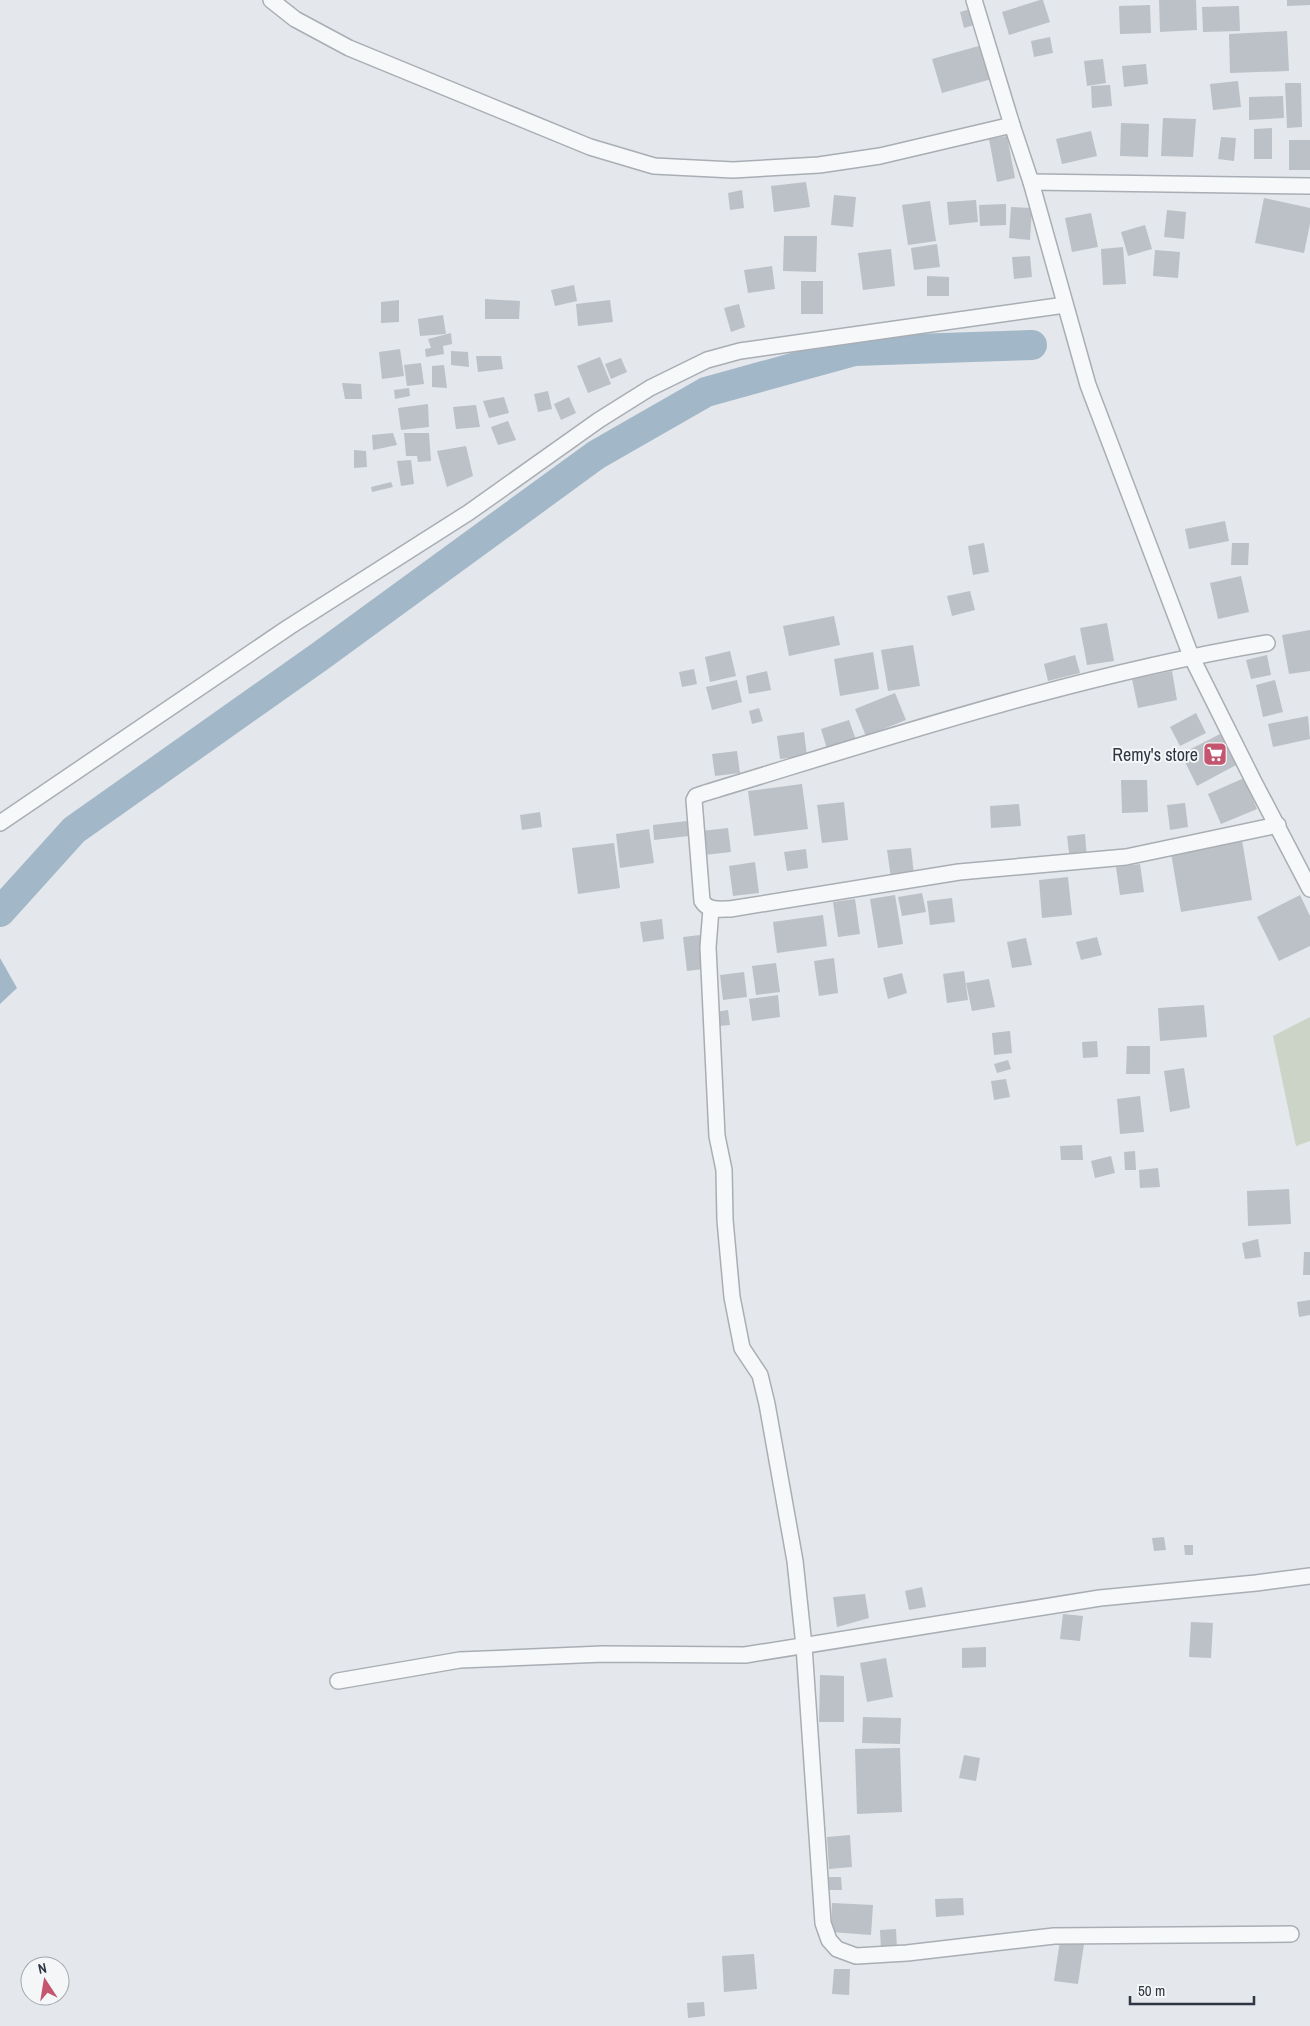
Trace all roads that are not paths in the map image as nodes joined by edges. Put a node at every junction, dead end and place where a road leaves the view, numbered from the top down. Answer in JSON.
{"nodes":[{"id":1,"x":271,"y":0,"type":"edge"},
{"id":2,"x":974,"y":0,"type":"edge"},
{"id":3,"x":1012,"y":125,"type":"junction"},
{"id":4,"x":1031,"y":182,"type":"junction"},
{"id":5,"x":1310,"y":186,"type":"edge"},
{"id":6,"x":1065,"y":305,"type":"junction"},
{"id":7,"x":1267,"y":642,"type":"dead end"},
{"id":8,"x":1191,"y":656,"type":"junction"},
{"id":9,"x":0,"y":823,"type":"edge"},
{"id":10,"x":1278,"y":825,"type":"junction"},
{"id":11,"x":1310,"y":889,"type":"edge"},
{"id":12,"x":711,"y":909,"type":"junction"},
{"id":13,"x":1310,"y":1576,"type":"edge"},
{"id":14,"x":804,"y":1646,"type":"junction"},
{"id":15,"x":338,"y":1681,"type":"dead end"},
{"id":16,"x":1291,"y":1934,"type":"dead end"}],
"edges":[{"from":1,"to":3,"type":"street"},
{"from":2,"to":3,"type":"street"},
{"from":3,"to":4,"type":"street"},
{"from":4,"to":5,"type":"street"},
{"from":4,"to":6,"type":"street"},
{"from":6,"to":8,"type":"street"},
{"from":6,"to":9,"type":"street"},
{"from":7,"to":8,"type":"street"},
{"from":8,"to":10,"type":"street"},
{"from":8,"to":12,"type":"street"},
{"from":10,"to":11,"type":"street"},
{"from":10,"to":12,"type":"street"},
{"from":12,"to":14,"type":"street"},
{"from":13,"to":14,"type":"street"},
{"from":14,"to":15,"type":"street"},
{"from":14,"to":16,"type":"street"}]}
